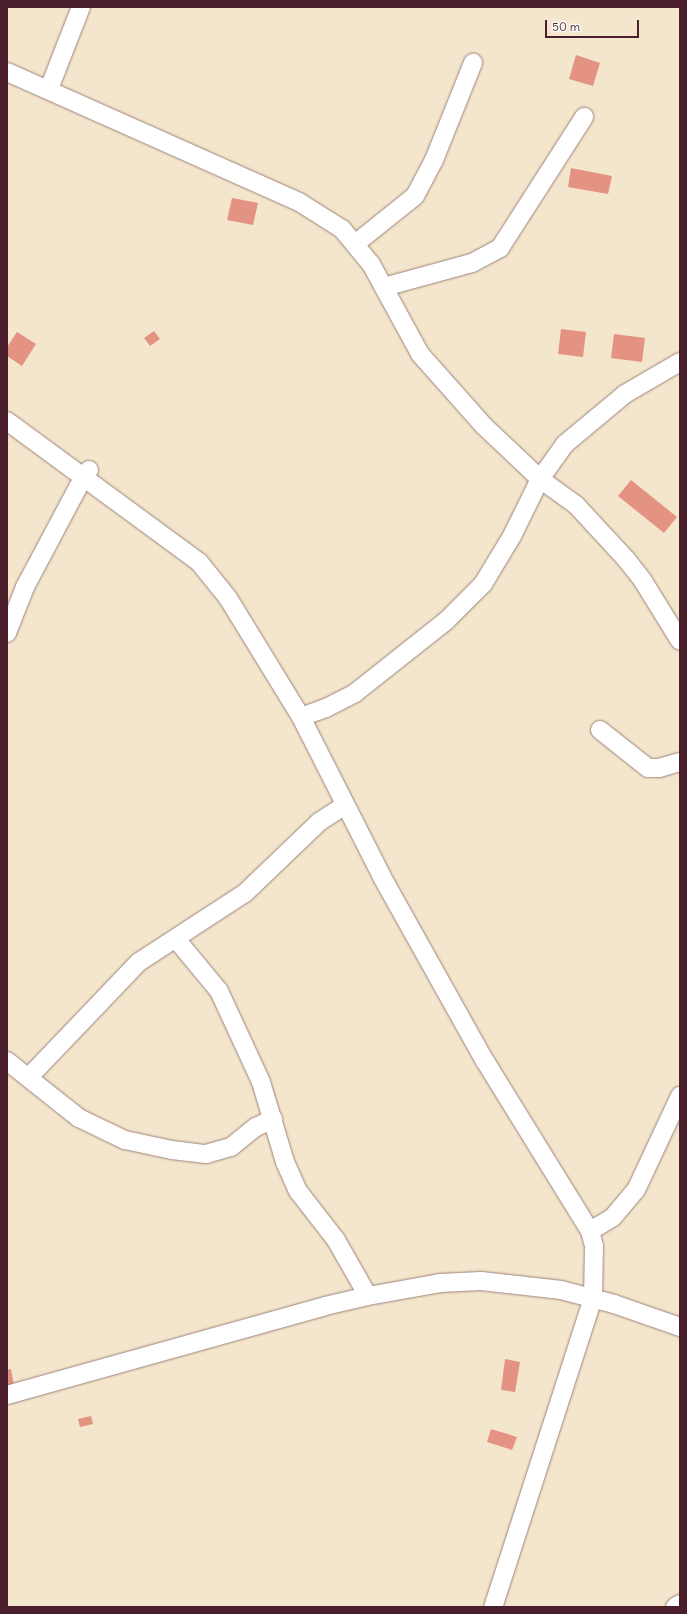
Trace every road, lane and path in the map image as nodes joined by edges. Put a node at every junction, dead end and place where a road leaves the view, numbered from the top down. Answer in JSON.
{"nodes":[{"id":1,"x":81,"y":7,"type":"edge"},
{"id":2,"x":473,"y":63,"type":"dead end"},
{"id":3,"x":7,"y":72,"type":"edge"},
{"id":4,"x":49,"y":89,"type":"junction"},
{"id":5,"x":584,"y":117,"type":"dead end"},
{"id":6,"x":355,"y":244,"type":"junction"},
{"id":7,"x":384,"y":287,"type":"junction"},
{"id":8,"x":680,"y":362,"type":"edge"},
{"id":9,"x":7,"y":421,"type":"edge"},
{"id":10,"x":86,"y":474,"type":"junction"},
{"id":11,"x":540,"y":479,"type":"junction"},
{"id":12,"x":7,"y":633,"type":"edge"},
{"id":13,"x":680,"y":641,"type":"edge"},
{"id":14,"x":301,"y":717,"type":"junction"},
{"id":15,"x":600,"y":730,"type":"dead end"},
{"id":16,"x":680,"y":762,"type":"edge"},
{"id":17,"x":345,"y":805,"type":"junction"},
{"id":18,"x":176,"y":939,"type":"junction"},
{"id":19,"x":7,"y":1061,"type":"edge"},
{"id":20,"x":29,"y":1077,"type":"junction"},
{"id":21,"x":680,"y":1096,"type":"edge"},
{"id":22,"x":273,"y":1119,"type":"junction"},
{"id":23,"x":590,"y":1231,"type":"junction"},
{"id":24,"x":368,"y":1296,"type":"junction"},
{"id":25,"x":593,"y":1298,"type":"junction"},
{"id":26,"x":680,"y":1327,"type":"edge"},
{"id":27,"x":7,"y":1395,"type":"edge"},
{"id":28,"x":680,"y":1604,"type":"edge"},
{"id":29,"x":493,"y":1607,"type":"edge"},
{"id":30,"x":675,"y":1607,"type":"edge"}],
"edges":[{"from":1,"to":4,"type":"street"},
{"from":2,"to":6,"type":"street"},
{"from":3,"to":4,"type":"street"},
{"from":4,"to":6,"type":"street"},
{"from":5,"to":7,"type":"street"},
{"from":6,"to":7,"type":"street"},
{"from":7,"to":11,"type":"street"},
{"from":8,"to":11,"type":"street"},
{"from":9,"to":10,"type":"street"},
{"from":10,"to":12,"type":"street"},
{"from":10,"to":14,"type":"street"},
{"from":11,"to":13,"type":"street"},
{"from":11,"to":14,"type":"street"},
{"from":14,"to":17,"type":"street"},
{"from":15,"to":16,"type":"street"},
{"from":17,"to":18,"type":"street"},
{"from":17,"to":23,"type":"street"},
{"from":18,"to":20,"type":"street"},
{"from":18,"to":22,"type":"street"},
{"from":19,"to":20,"type":"street"},
{"from":20,"to":22,"type":"street"},
{"from":21,"to":23,"type":"street"},
{"from":22,"to":24,"type":"street"},
{"from":23,"to":25,"type":"street"},
{"from":24,"to":25,"type":"street"},
{"from":24,"to":27,"type":"street"},
{"from":25,"to":26,"type":"street"},
{"from":25,"to":29,"type":"street"},
{"from":28,"to":30,"type":"street"}]}
